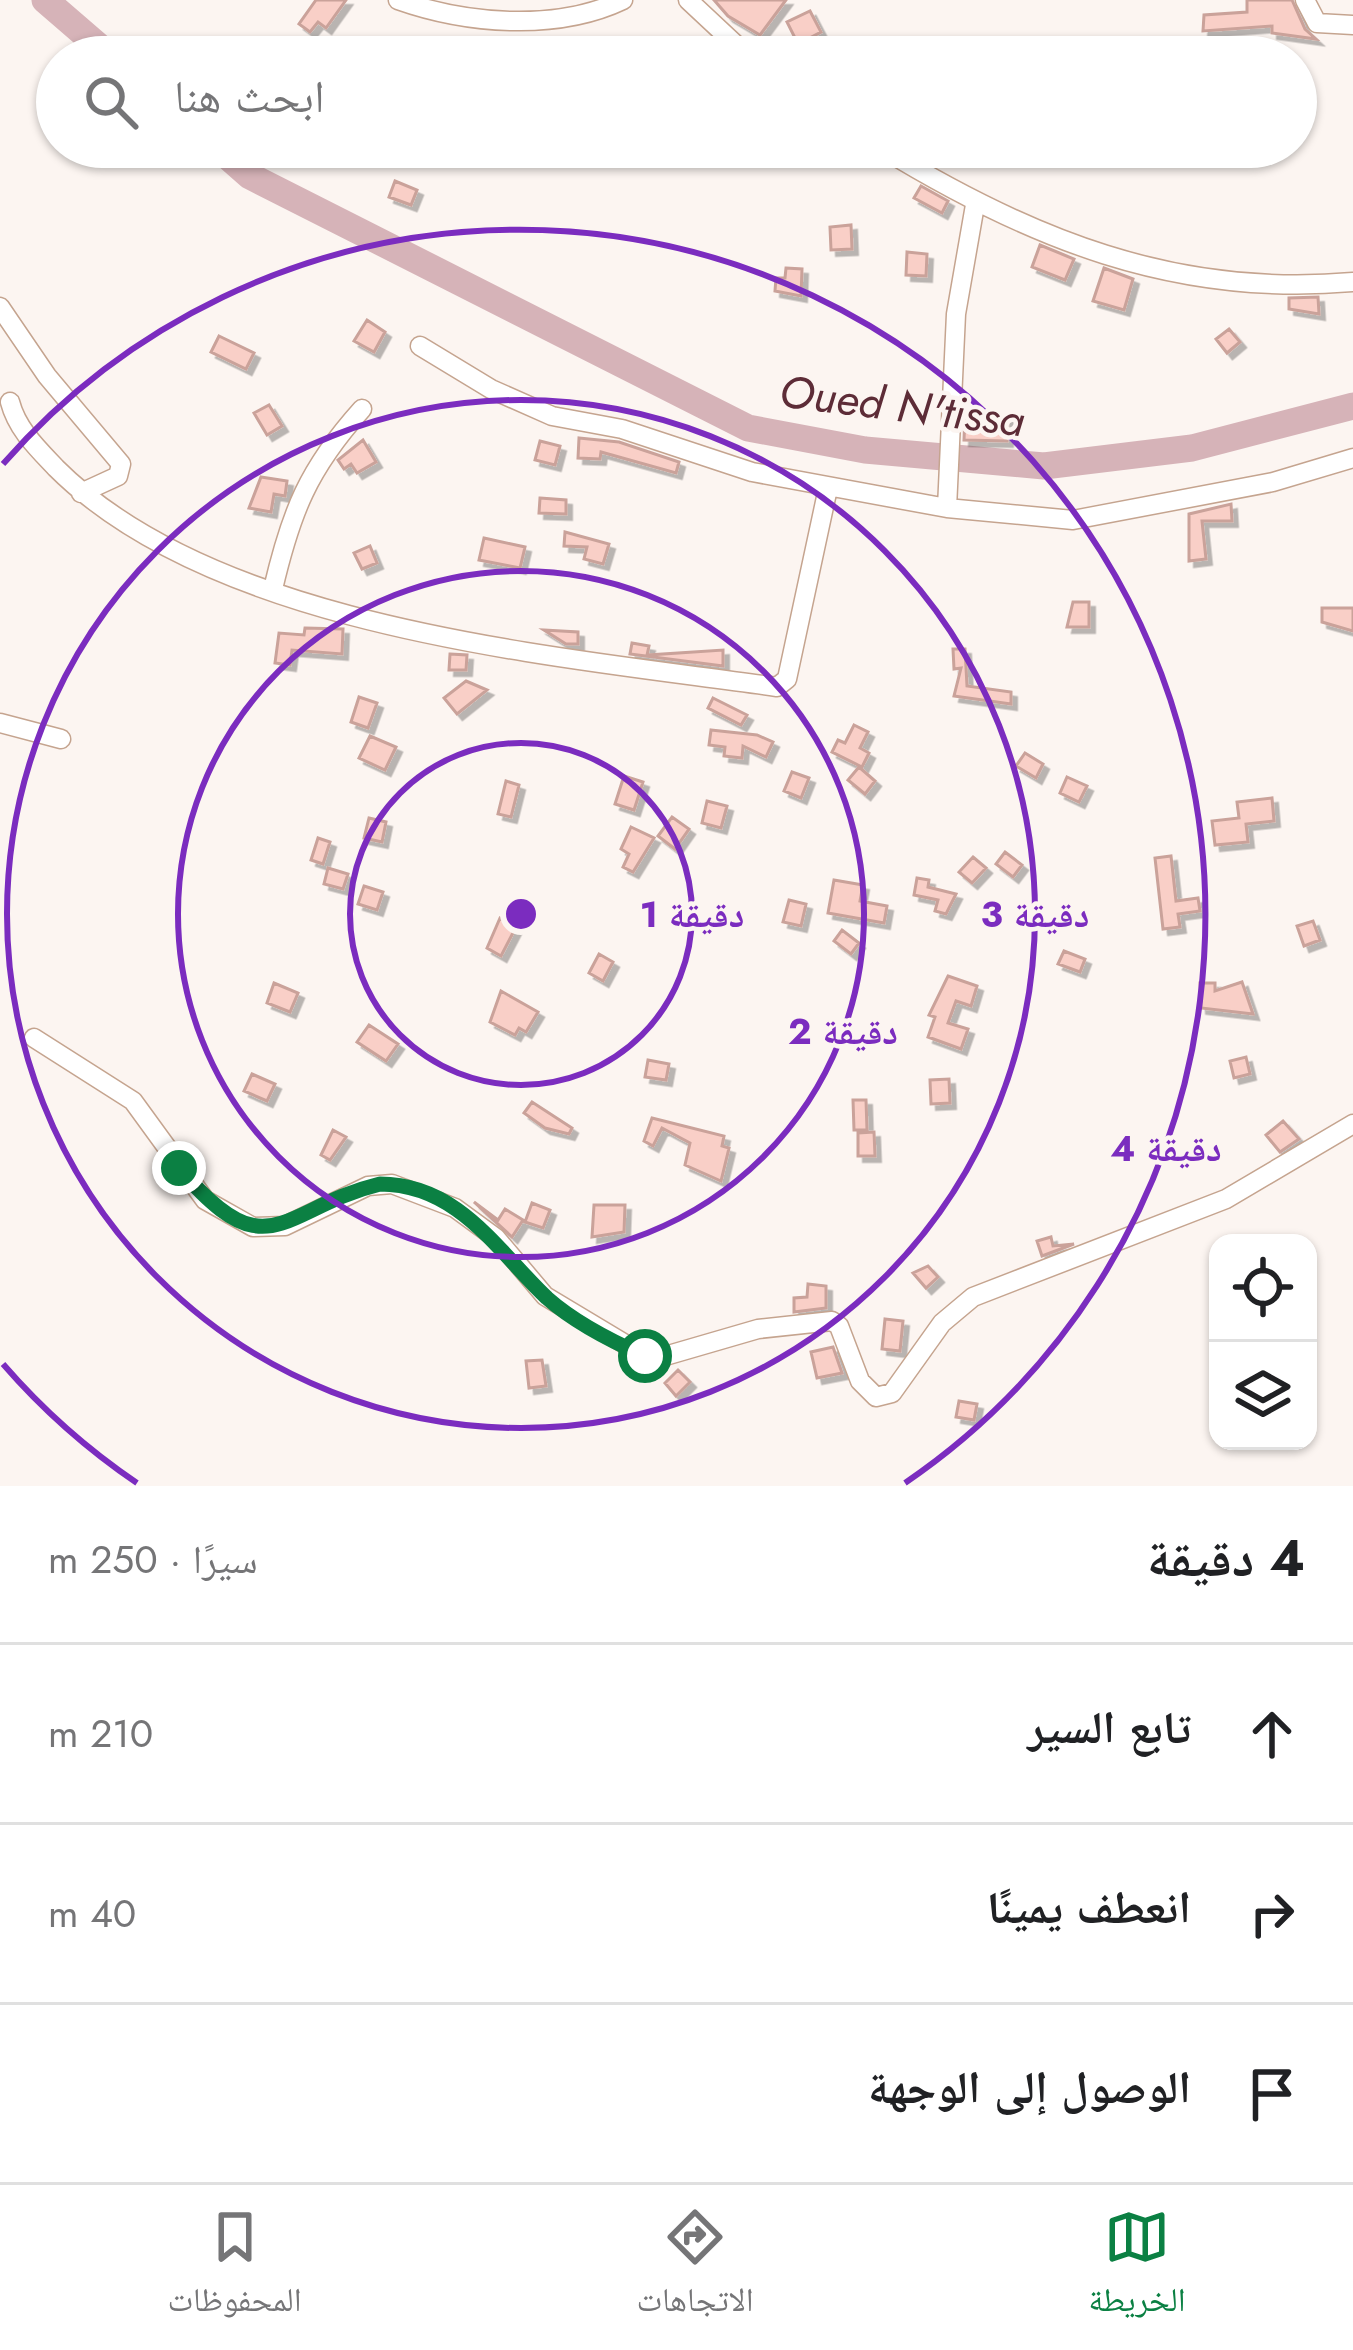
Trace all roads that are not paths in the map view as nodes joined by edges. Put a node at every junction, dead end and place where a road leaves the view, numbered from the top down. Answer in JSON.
{"nodes":[{"id":1,"x":398,"y":0,"type":"edge"},
{"id":2,"x":623,"y":0,"type":"edge"},
{"id":3,"x":688,"y":0,"type":"edge"},
{"id":4,"x":1304,"y":0,"type":"edge"},
{"id":5,"x":1353,"y":25,"type":"edge"},
{"id":6,"x":727,"y":36,"type":"edge"},
{"id":7,"x":914,"y":168,"type":"edge"},
{"id":8,"x":975,"y":205,"type":"junction"},
{"id":9,"x":1353,"y":282,"type":"edge"},
{"id":10,"x":0,"y":307,"type":"edge"},
{"id":11,"x":420,"y":346,"type":"dead end"},
{"id":12,"x":10,"y":402,"type":"dead end"},
{"id":13,"x":362,"y":409,"type":"dead end"},
{"id":14,"x":1353,"y":458,"type":"edge"},
{"id":15,"x":828,"y":488,"type":"junction"},
{"id":16,"x":81,"y":493,"type":"junction"},
{"id":17,"x":947,"y":508,"type":"junction"},
{"id":18,"x":273,"y":589,"type":"junction"},
{"id":19,"x":0,"y":723,"type":"edge"},
{"id":20,"x":62,"y":740,"type":"dead end"},
{"id":21,"x":34,"y":1038,"type":"dead end"},
{"id":22,"x":1353,"y":1124,"type":"edge"}],
"edges":[{"from":1,"to":2,"type":"street"},
{"from":3,"to":6,"type":"street"},
{"from":4,"to":5,"type":"street"},
{"from":7,"to":8,"type":"street"},
{"from":8,"to":9,"type":"street"},
{"from":8,"to":17,"type":"street"},
{"from":10,"to":16,"type":"street"},
{"from":11,"to":15,"type":"street"},
{"from":12,"to":16,"type":"street"},
{"from":13,"to":18,"type":"street"},
{"from":14,"to":17,"type":"street"},
{"from":15,"to":17,"type":"street"},
{"from":15,"to":18,"type":"street"},
{"from":16,"to":18,"type":"street"},
{"from":19,"to":20,"type":"street"},
{"from":21,"to":22,"type":"street"}]}
